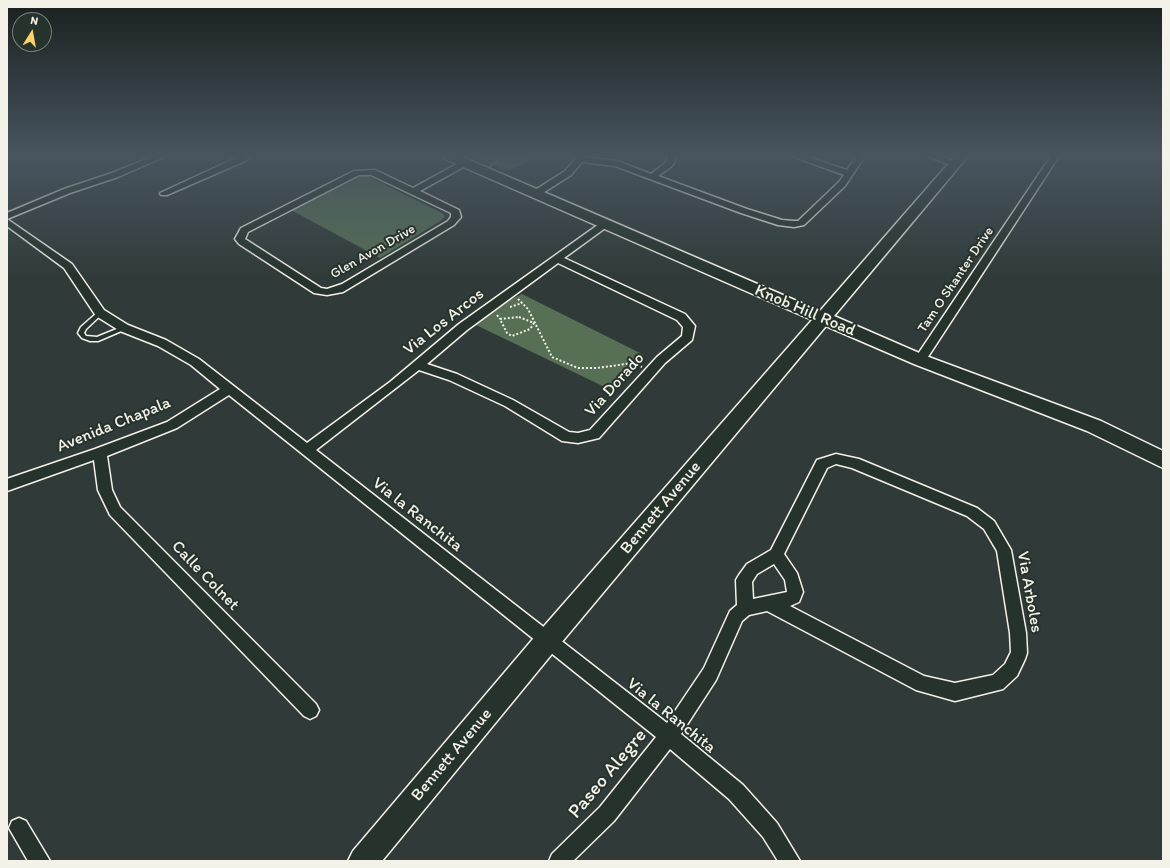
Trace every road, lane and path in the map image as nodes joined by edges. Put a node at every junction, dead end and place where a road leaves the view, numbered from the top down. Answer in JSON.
{"nodes":[{"id":1,"x":54,"y":197,"type":"edge"},
{"id":2,"x":311,"y":197,"type":"edge"},
{"id":3,"x":422,"y":197,"type":"edge"},
{"id":4,"x":541,"y":197,"type":"edge"},
{"id":5,"x":705,"y":197,"type":"edge"},
{"id":6,"x":829,"y":197,"type":"edge"},
{"id":7,"x":927,"y":197,"type":"edge"},
{"id":8,"x":1028,"y":197,"type":"edge"},
{"id":9,"x":7,"y":216,"type":"edge"},
{"id":10,"x":7,"y":222,"type":"edge"},
{"id":11,"x":605,"y":224,"type":"junction"},
{"id":12,"x":558,"y":259,"type":"junction"},
{"id":13,"x":509,"y":293,"type":"junction"},
{"id":14,"x":100,"y":314,"type":"junction"},
{"id":15,"x":497,"y":315,"type":"dead end"},
{"id":16,"x":822,"y":318,"type":"junction"},
{"id":17,"x":500,"y":319,"type":"junction"},
{"id":18,"x":534,"y":323,"type":"junction"},
{"id":19,"x":124,"y":328,"type":"junction"},
{"id":20,"x":920,"y":360,"type":"junction"},
{"id":21,"x":417,"y":365,"type":"junction"},
{"id":22,"x":652,"y":370,"type":"junction"},
{"id":23,"x":229,"y":389,"type":"junction"},
{"id":24,"x":307,"y":450,"type":"junction"},
{"id":25,"x":100,"y":453,"type":"junction"},
{"id":26,"x":1163,"y":460,"type":"edge"},
{"id":27,"x":7,"y":485,"type":"edge"},
{"id":28,"x":776,"y":555,"type":"junction"},
{"id":29,"x":768,"y":603,"type":"junction"},
{"id":30,"x":745,"y":608,"type":"junction"},
{"id":31,"x":547,"y":641,"type":"junction"},
{"id":32,"x":310,"y":710,"type":"dead end"},
{"id":33,"x":669,"y":736,"type":"junction"},
{"id":34,"x":19,"y":828,"type":"dead end"},
{"id":35,"x":40,"y":861,"type":"edge"},
{"id":36,"x":363,"y":861,"type":"edge"},
{"id":37,"x":559,"y":861,"type":"edge"},
{"id":38,"x":790,"y":861,"type":"edge"}],
"edges":[{"from":1,"to":9,"type":"street"},
{"from":2,"to":3,"type":"street","name":"Glen Avon Drive"},
{"from":4,"to":11,"type":"street","name":"Knob Hill Road"},
{"from":5,"to":6,"type":"street"},
{"from":7,"to":16,"type":"street","name":"Bennett Avenue"},
{"from":8,"to":20,"type":"street","name":"Tam O Shanter Drive"},
{"from":10,"to":14,"type":"street","name":"Via la Ranchita"},
{"from":11,"to":12,"type":"street","name":"Via Los Arcos"},
{"from":11,"to":16,"type":"street","name":"Knob Hill Road"},
{"from":12,"to":13,"type":"street","name":"Via Los Arcos"},
{"from":12,"to":22,"type":"street","name":"Via Dorado"},
{"from":13,"to":18,"type":"path"},
{"from":13,"to":21,"type":"street","name":"Via Los Arcos"},
{"from":14,"to":19,"type":"street","name":"Via la Ranchita"},
{"from":14,"to":19,"type":"lane"},
{"from":15,"to":17,"type":"path"},
{"from":16,"to":20,"type":"street","name":"Knob Hill Road"},
{"from":16,"to":31,"type":"street","name":"Bennett Avenue"},
{"from":17,"to":18,"type":"path"},
{"from":17,"to":18,"type":"path"},
{"from":18,"to":22,"type":"path"},
{"from":19,"to":23,"type":"street","name":"Via la Ranchita"},
{"from":20,"to":26,"type":"street","name":"Knob Hill Road"},
{"from":21,"to":22,"type":"street","name":"Via Dorado"},
{"from":21,"to":24,"type":"street","name":"Via Los Arcos"},
{"from":23,"to":24,"type":"street","name":"Via la Ranchita"},
{"from":23,"to":25,"type":"street","name":"Avenida Chapala"},
{"from":24,"to":31,"type":"street","name":"Via la Ranchita"},
{"from":25,"to":27,"type":"street","name":"Avenida Chapala"},
{"from":25,"to":32,"type":"street","name":"Calle Colnet"},
{"from":28,"to":29,"type":"street"},
{"from":28,"to":29,"type":"street","name":"Via Arboles"},
{"from":28,"to":30,"type":"street"},
{"from":29,"to":30,"type":"street"},
{"from":30,"to":33,"type":"street","name":"Paseo Alegre"},
{"from":31,"to":33,"type":"street","name":"Via la Ranchita"},
{"from":31,"to":36,"type":"street","name":"Bennett Avenue"},
{"from":33,"to":37,"type":"street","name":"Paseo Alegre"},
{"from":33,"to":38,"type":"street","name":"Via la Ranchita"},
{"from":34,"to":35,"type":"street"}]}
